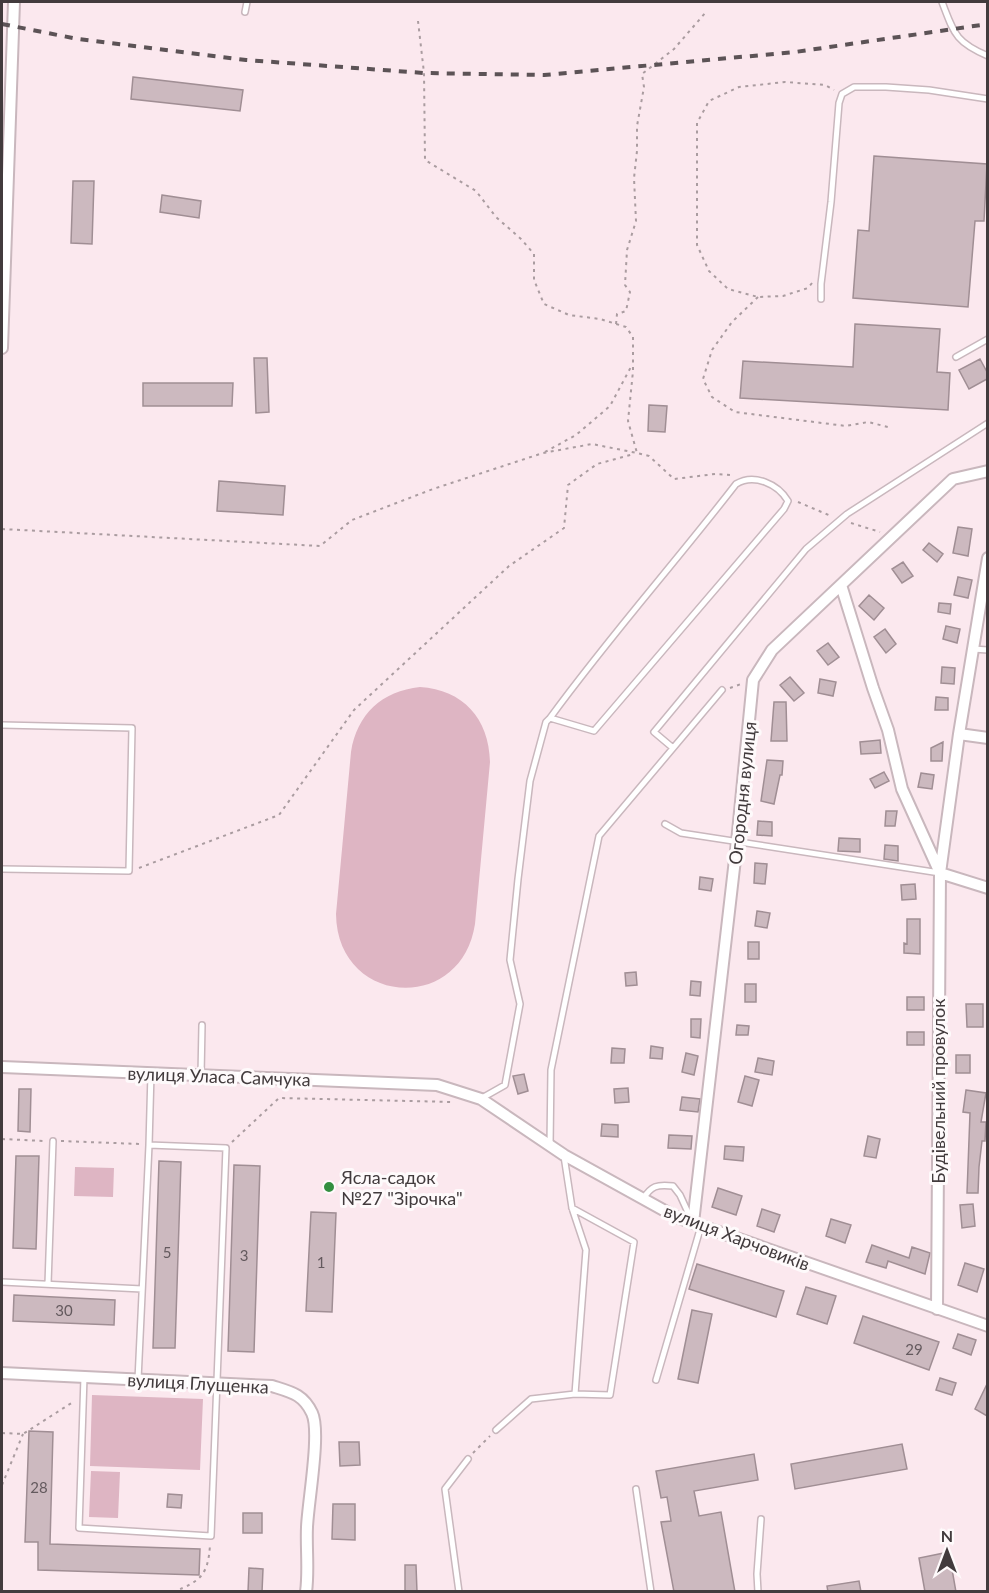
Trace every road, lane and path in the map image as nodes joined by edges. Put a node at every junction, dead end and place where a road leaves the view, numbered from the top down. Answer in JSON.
{"nodes":[{"id":1,"x":14,"y":2,"type":"edge"},
{"id":2,"x":247,"y":2,"type":"edge"},
{"id":3,"x":942,"y":2,"type":"edge"},
{"id":4,"x":245,"y":12,"type":"dead end"},
{"id":5,"x":706,"y":12,"type":"dead end"},
{"id":6,"x":418,"y":21,"type":"dead end"},
{"id":7,"x":987,"y":56,"type":"edge"},
{"id":8,"x":842,"y":94,"type":"junction"},
{"id":9,"x":987,"y":99,"type":"edge"},
{"id":10,"x":823,"y":268,"type":"junction"},
{"id":11,"x":758,"y":297,"type":"junction"},
{"id":12,"x":821,"y":299,"type":"dead end"},
{"id":13,"x":616,"y":324,"type":"junction"},
{"id":14,"x":987,"y":339,"type":"edge"},
{"id":15,"x":2,"y":348,"type":"edge"},
{"id":16,"x":956,"y":357,"type":"dead end"},
{"id":17,"x":633,"y":363,"type":"junction"},
{"id":18,"x":987,"y":423,"type":"edge"},
{"id":19,"x":888,"y":428,"type":"dead end"},
{"id":20,"x":543,"y":453,"type":"junction"},
{"id":21,"x":637,"y":453,"type":"junction"},
{"id":22,"x":987,"y":471,"type":"edge"},
{"id":23,"x":732,"y":475,"type":"dead end"},
{"id":24,"x":2,"y":529,"type":"edge"},
{"id":25,"x":987,"y":559,"type":"edge"},
{"id":26,"x":841,"y":585,"type":"junction"},
{"id":27,"x":973,"y":649,"type":"junction"},
{"id":28,"x":987,"y":650,"type":"edge"},
{"id":29,"x":753,"y":680,"type":"junction"},
{"id":30,"x":722,"y":690,"type":"joint"},
{"id":31,"x":550,"y":718,"type":"junction"},
{"id":32,"x":2,"y":725,"type":"edge"},
{"id":33,"x":959,"y":734,"type":"junction"},
{"id":34,"x":987,"y":738,"type":"edge"},
{"id":35,"x":673,"y":748,"type":"junction"},
{"id":36,"x":665,"y":824,"type":"dead end"},
{"id":37,"x":737,"y":842,"type":"junction"},
{"id":38,"x":2,"y":869,"type":"edge"},
{"id":39,"x":129,"y":871,"type":"junction"},
{"id":40,"x":940,"y":873,"type":"junction"},
{"id":41,"x":987,"y":888,"type":"edge"},
{"id":42,"x":202,"y":1025,"type":"dead end"},
{"id":43,"x":2,"y":1067,"type":"edge"},
{"id":44,"x":152,"y":1073,"type":"junction"},
{"id":45,"x":201,"y":1075,"type":"junction"},
{"id":46,"x":437,"y":1084,"type":"joint"},
{"id":47,"x":481,"y":1099,"type":"junction"},
{"id":48,"x":459,"y":1101,"type":"dead end"},
{"id":49,"x":2,"y":1139,"type":"edge"},
{"id":50,"x":53,"y":1141,"type":"junction"},
{"id":51,"x":149,"y":1145,"type":"junction"},
{"id":52,"x":550,"y":1145,"type":"junction"},
{"id":53,"x":226,"y":1148,"type":"junction"},
{"id":54,"x":564,"y":1155,"type":"junction"},
{"id":55,"x":642,"y":1199,"type":"junction"},
{"id":56,"x":572,"y":1208,"type":"junction"},
{"id":57,"x":697,"y":1225,"type":"junction"},
{"id":58,"x":2,"y":1282,"type":"edge"},
{"id":59,"x":48,"y":1284,"type":"junction"},
{"id":60,"x":142,"y":1289,"type":"junction"},
{"id":61,"x":937,"y":1309,"type":"junction"},
{"id":62,"x":987,"y":1326,"type":"edge"},
{"id":63,"x":2,"y":1373,"type":"edge"},
{"id":64,"x":84,"y":1377,"type":"junction"},
{"id":65,"x":138,"y":1380,"type":"junction"},
{"id":66,"x":656,"y":1380,"type":"dead end"},
{"id":67,"x":218,"y":1384,"type":"junction"},
{"id":68,"x":575,"y":1394,"type":"junction"},
{"id":69,"x":83,"y":1395,"type":"junction"},
{"id":70,"x":496,"y":1430,"type":"joint"},
{"id":71,"x":2,"y":1433,"type":"edge"},
{"id":72,"x":23,"y":1434,"type":"junction"},
{"id":73,"x":468,"y":1459,"type":"joint"},
{"id":74,"x":2,"y":1485,"type":"edge"},
{"id":75,"x":636,"y":1489,"type":"dead end"},
{"id":76,"x":761,"y":1519,"type":"dead end"},
{"id":77,"x":210,"y":1536,"type":"junction"},
{"id":78,"x":173,"y":1592,"type":"edge"},
{"id":79,"x":306,"y":1592,"type":"edge"},
{"id":80,"x":459,"y":1592,"type":"edge"},
{"id":81,"x":651,"y":1592,"type":"edge"},
{"id":82,"x":758,"y":1592,"type":"edge"}],
"edges":[{"from":1,"to":15,"type":"street"},
{"from":2,"to":4,"type":"lane"},
{"from":3,"to":7,"type":"lane"},
{"from":5,"to":13,"type":"path"},
{"from":6,"to":13,"type":"path"},
{"from":8,"to":9,"type":"lane"},
{"from":8,"to":10,"type":"lane"},
{"from":8,"to":11,"type":"path"},
{"from":10,"to":11,"type":"path"},
{"from":10,"to":12,"type":"lane"},
{"from":11,"to":19,"type":"path"},
{"from":13,"to":17,"type":"path"},
{"from":14,"to":16,"type":"lane"},
{"from":17,"to":20,"type":"path"},
{"from":17,"to":21,"type":"path"},
{"from":18,"to":35,"type":"lane"},
{"from":20,"to":21,"type":"path"},
{"from":20,"to":24,"type":"path"},
{"from":21,"to":23,"type":"path"},
{"from":21,"to":39,"type":"path"},
{"from":22,"to":26,"type":"street","name":"Огородня вулиця"},
{"from":25,"to":27,"type":"street","name":"Будівельний провулок"},
{"from":26,"to":29,"type":"street","name":"Огородня вулиця"},
{"from":26,"to":40,"type":"street","name":"Будівельний провулок"},
{"from":27,"to":28,"type":"lane"},
{"from":27,"to":33,"type":"street","name":"Будівельний провулок"},
{"from":29,"to":30,"type":"path"},
{"from":29,"to":37,"type":"street","name":"Огородня вулиця"},
{"from":30,"to":35,"type":"lane"},
{"from":31,"to":31,"type":"lane"},
{"from":31,"to":47,"type":"lane"},
{"from":32,"to":39,"type":"lane"},
{"from":33,"to":34,"type":"street"},
{"from":33,"to":40,"type":"street","name":"Будівельний провулок"},
{"from":35,"to":52,"type":"lane"},
{"from":36,"to":37,"type":"lane"},
{"from":37,"to":40,"type":"lane"},
{"from":37,"to":57,"type":"street","name":"Огородня вулиця"},
{"from":38,"to":39,"type":"lane"},
{"from":40,"to":41,"type":"street"},
{"from":40,"to":61,"type":"street","name":"Будівельний провулок"},
{"from":42,"to":45,"type":"lane"},
{"from":43,"to":44,"type":"street","name":"вулиця Уласа Самчука"},
{"from":44,"to":45,"type":"street","name":"вулиця Уласа Самчука"},
{"from":44,"to":51,"type":"lane"},
{"from":45,"to":46,"type":"street","name":"вулиця Уласа Самчука"},
{"from":46,"to":47,"type":"street","name":"вулиця Харчовиків"},
{"from":47,"to":52,"type":"street","name":"вулиця Харчовиків"},
{"from":48,"to":53,"type":"path"},
{"from":49,"to":50,"type":"path"},
{"from":50,"to":51,"type":"path"},
{"from":50,"to":59,"type":"lane"},
{"from":51,"to":53,"type":"lane"},
{"from":51,"to":60,"type":"lane"},
{"from":52,"to":54,"type":"street","name":"вулиця Харчовиків"},
{"from":53,"to":67,"type":"lane"},
{"from":54,"to":55,"type":"street","name":"вулиця Харчовиків"},
{"from":54,"to":56,"type":"lane"},
{"from":55,"to":57,"type":"street","name":"вулиця Харчовиків"},
{"from":55,"to":57,"type":"lane"},
{"from":56,"to":68,"type":"lane"},
{"from":56,"to":68,"type":"lane"},
{"from":57,"to":61,"type":"street","name":"вулиця Харчовиків"},
{"from":57,"to":66,"type":"lane"},
{"from":58,"to":59,"type":"lane"},
{"from":59,"to":60,"type":"lane"},
{"from":60,"to":65,"type":"lane"},
{"from":61,"to":62,"type":"street","name":"вулиця Харчовиків"},
{"from":63,"to":64,"type":"street","name":"вулиця Глущенка"},
{"from":64,"to":65,"type":"street","name":"вулиця Глущенка"},
{"from":64,"to":69,"type":"lane"},
{"from":65,"to":67,"type":"street","name":"вулиця Глущенка"},
{"from":67,"to":77,"type":"lane"},
{"from":67,"to":79,"type":"street","name":"вулиця Глущенка"},
{"from":68,"to":70,"type":"lane"},
{"from":69,"to":72,"type":"path"},
{"from":69,"to":77,"type":"lane"},
{"from":70,"to":73,"type":"path"},
{"from":71,"to":72,"type":"path"},
{"from":72,"to":74,"type":"path"},
{"from":73,"to":80,"type":"lane"},
{"from":75,"to":81,"type":"lane"},
{"from":76,"to":82,"type":"lane"},
{"from":77,"to":78,"type":"path"}]}
